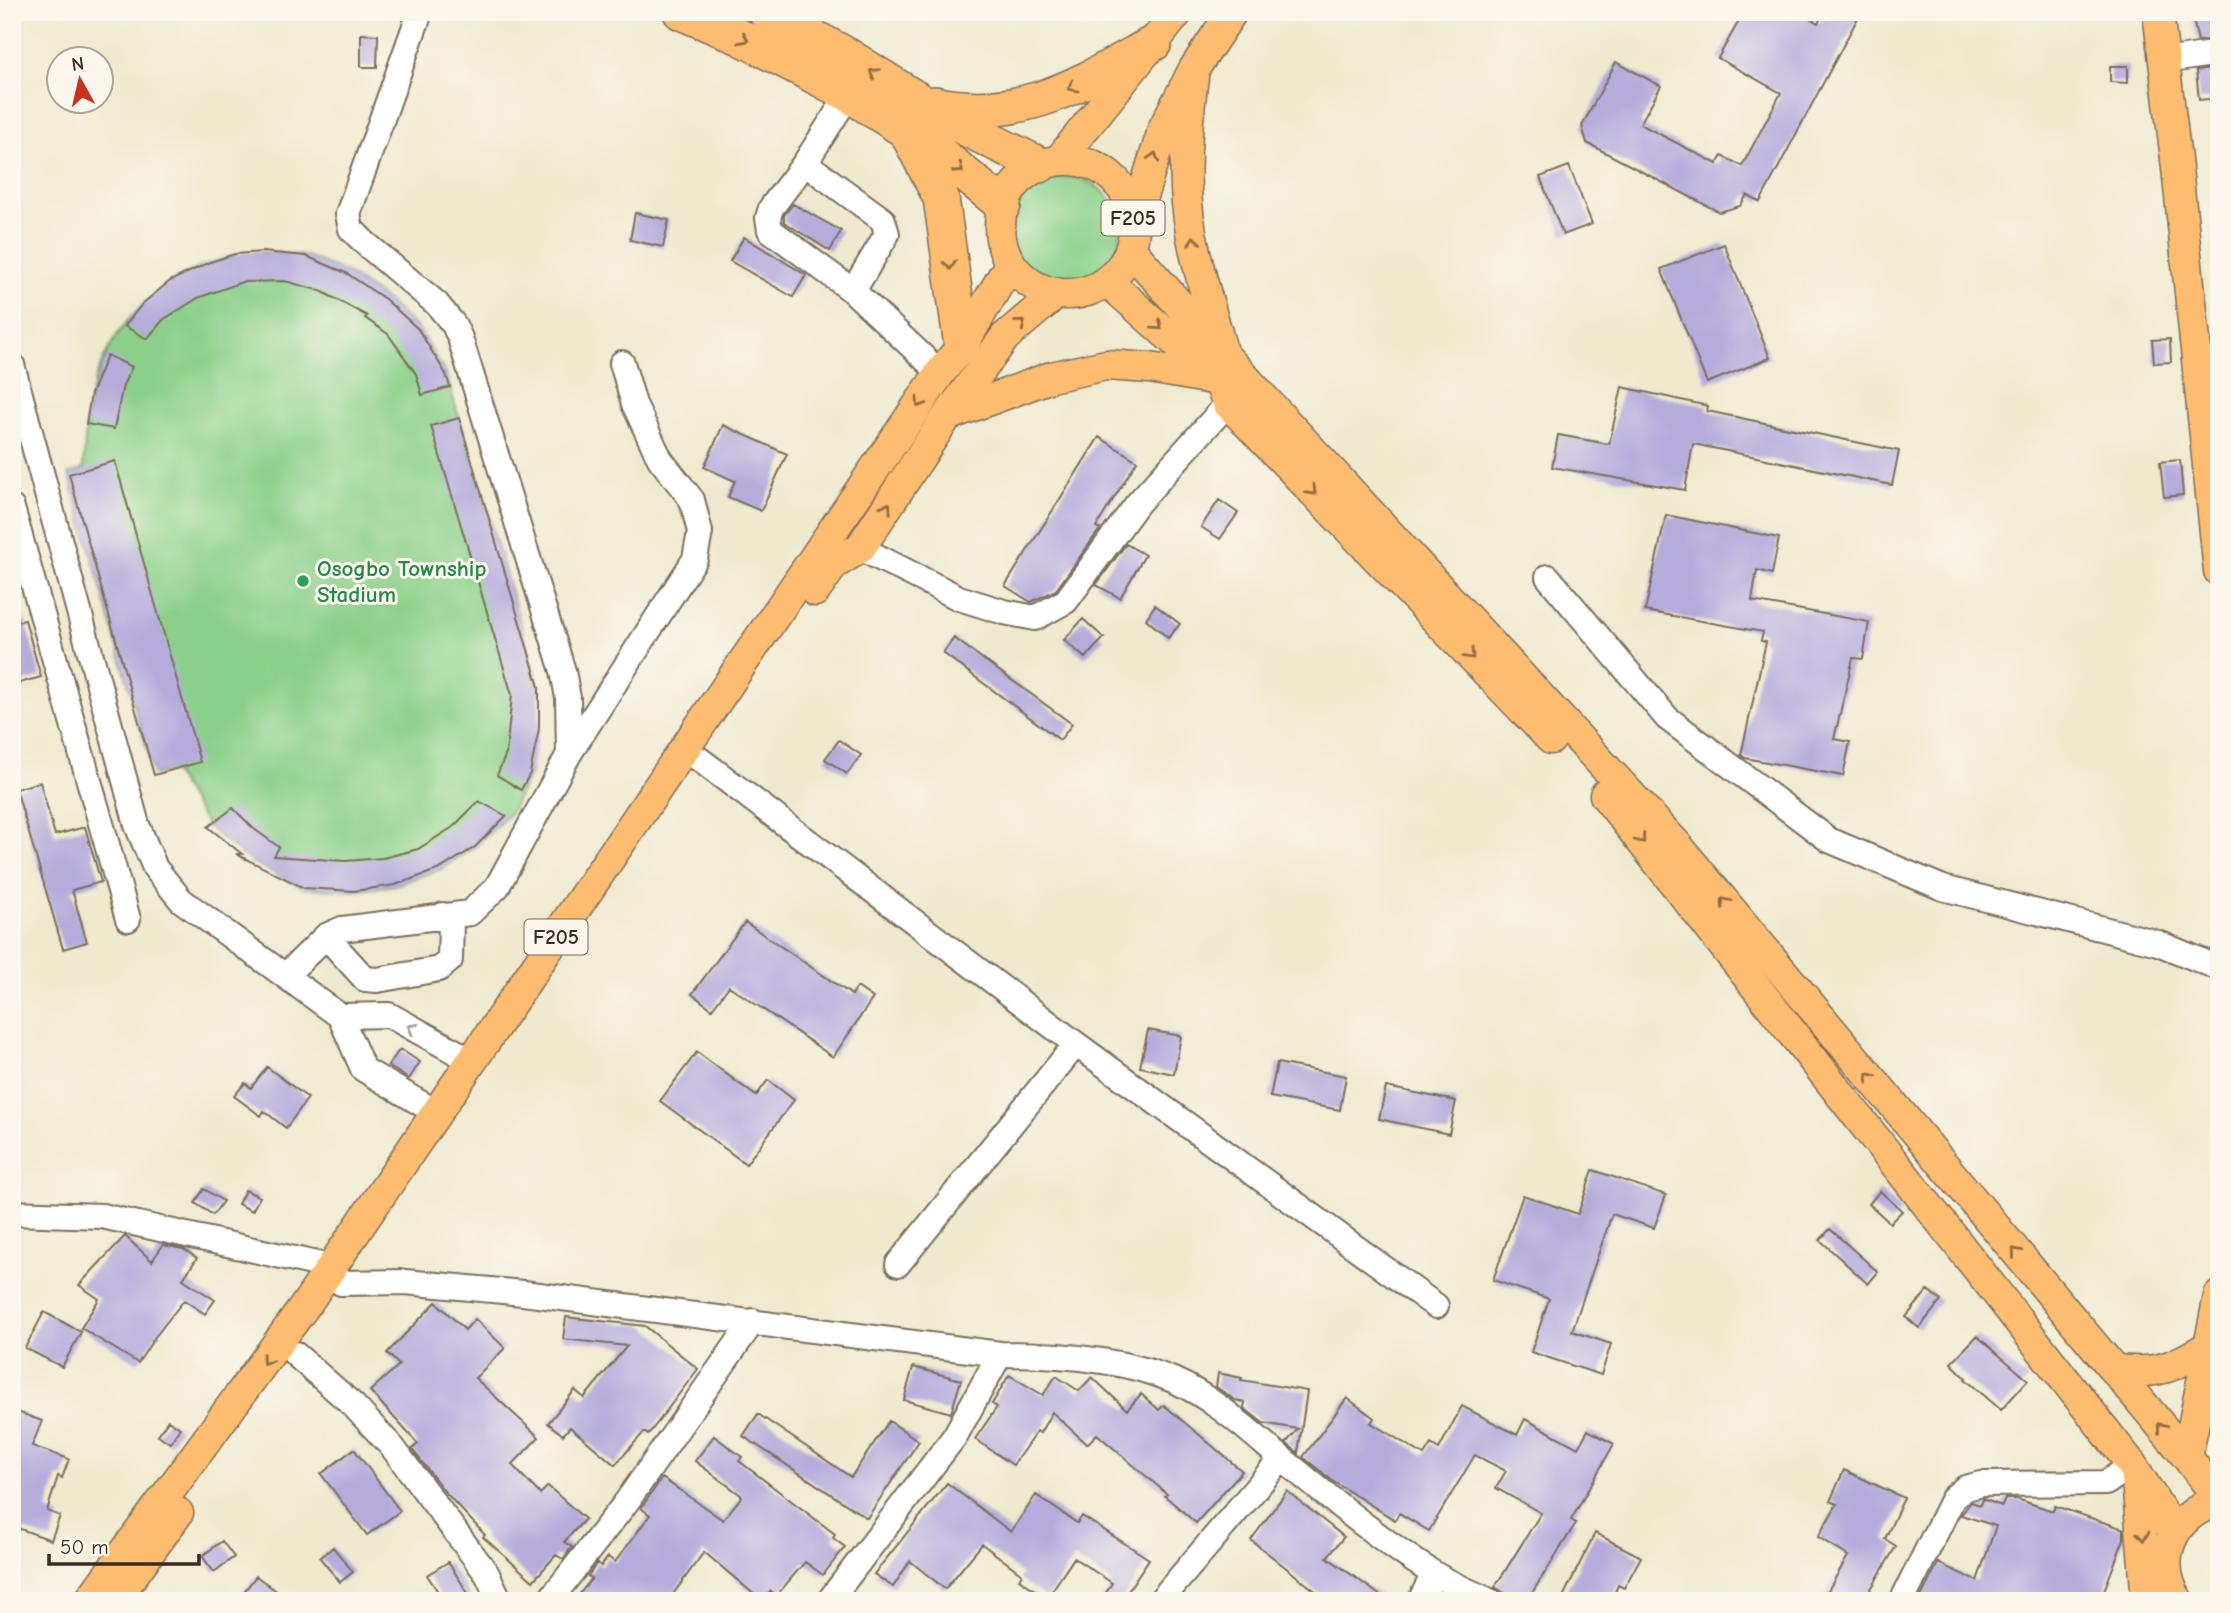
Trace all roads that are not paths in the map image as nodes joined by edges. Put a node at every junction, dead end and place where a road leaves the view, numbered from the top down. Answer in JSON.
{"nodes":[{"id":1,"x":420,"y":12,"type":"edge"},
{"id":2,"x":681,"y":12,"type":"edge"},
{"id":3,"x":766,"y":12,"type":"edge"},
{"id":4,"x":1178,"y":12,"type":"edge"},
{"id":5,"x":1232,"y":12,"type":"edge"},
{"id":6,"x":2158,"y":12,"type":"edge"},
{"id":7,"x":1154,"y":43,"type":"junction"},
{"id":8,"x":2219,"y":53,"type":"edge"},
{"id":9,"x":2164,"y":61,"type":"junction"},
{"id":10,"x":1194,"y":69,"type":"junction"},
{"id":11,"x":849,"y":94,"type":"junction"},
{"id":12,"x":912,"y":116,"type":"junction"},
{"id":13,"x":805,"y":163,"type":"junction"},
{"id":14,"x":1049,"y":163,"type":"junction"},
{"id":15,"x":1003,"y":205,"type":"junction"},
{"id":16,"x":1132,"y":236,"type":"junction"},
{"id":17,"x":1010,"y":264,"type":"junction"},
{"id":18,"x":1107,"y":281,"type":"junction"},
{"id":19,"x":853,"y":292,"type":"junction"},
{"id":20,"x":1057,"y":293,"type":"junction"},
{"id":21,"x":962,"y":346,"type":"junction"},
{"id":22,"x":622,"y":363,"type":"dead end"},
{"id":23,"x":12,"y":365,"type":"edge"},
{"id":24,"x":940,"y":373,"type":"junction"},
{"id":25,"x":1223,"y":379,"type":"junction"},
{"id":26,"x":949,"y":415,"type":"junction"},
{"id":27,"x":12,"y":508,"type":"edge"},
{"id":28,"x":860,"y":548,"type":"junction"},
{"id":29,"x":2219,"y":571,"type":"edge"},
{"id":30,"x":1548,"y":577,"type":"dead end"},
{"id":31,"x":569,"y":754,"type":"junction"},
{"id":32,"x":699,"y":759,"type":"junction"},
{"id":33,"x":443,"y":915,"type":"junction"},
{"id":34,"x":128,"y":919,"type":"dead end"},
{"id":35,"x":326,"y":936,"type":"junction"},
{"id":36,"x":2219,"y":968,"type":"edge"},
{"id":37,"x":285,"y":976,"type":"junction"},
{"id":38,"x":340,"y":1016,"type":"junction"},
{"id":39,"x":1076,"y":1044,"type":"junction"},
{"id":40,"x":472,"y":1061,"type":"junction"},
{"id":41,"x":437,"y":1113,"type":"junction"},
{"id":42,"x":12,"y":1213,"type":"edge"},
{"id":43,"x":898,"y":1264,"type":"dead end"},
{"id":44,"x":336,"y":1275,"type":"junction"},
{"id":45,"x":2219,"y":1296,"type":"edge"},
{"id":46,"x":1436,"y":1307,"type":"dead end"},
{"id":47,"x":753,"y":1321,"type":"junction"},
{"id":48,"x":2210,"y":1345,"type":"junction"},
{"id":49,"x":295,"y":1354,"type":"junction"},
{"id":50,"x":1000,"y":1354,"type":"junction"},
{"id":51,"x":2113,"y":1369,"type":"junction"},
{"id":52,"x":2219,"y":1410,"type":"edge"},
{"id":53,"x":1282,"y":1459,"type":"junction"},
{"id":54,"x":2134,"y":1468,"type":"junction"},
{"id":55,"x":2206,"y":1484,"type":"edge"},
{"id":56,"x":2174,"y":1532,"type":"junction"},
{"id":57,"x":1434,"y":1574,"type":"junction"},
{"id":58,"x":2166,"y":1597,"type":"edge"},
{"id":59,"x":89,"y":1601,"type":"edge"},
{"id":60,"x":114,"y":1601,"type":"edge"},
{"id":61,"x":500,"y":1601,"type":"edge"},
{"id":62,"x":549,"y":1601,"type":"edge"},
{"id":63,"x":829,"y":1601,"type":"edge"},
{"id":64,"x":1160,"y":1601,"type":"edge"},
{"id":65,"x":1420,"y":1601,"type":"edge"},
{"id":66,"x":1490,"y":1601,"type":"edge"},
{"id":67,"x":1902,"y":1601,"type":"edge"}],
"edges":[{"from":1,"to":31,"type":"street"},
{"from":2,"to":11,"type":"highway","one_way":true},
{"from":12,"to":3,"type":"highway","one_way":true},
{"from":4,"to":7,"type":"main road"},
{"from":5,"to":10,"type":"main road","number":"F205"},
{"from":6,"to":9,"type":"main road"},
{"from":7,"to":12,"type":"highway","one_way":true},
{"from":7,"to":14,"type":"main road"},
{"from":8,"to":9,"type":"street"},
{"from":9,"to":29,"type":"main road"},
{"from":16,"to":10,"type":"main road","number":"F205","one_way":true},
{"from":25,"to":10,"type":"main road","one_way":true},
{"from":11,"to":12,"type":"highway"},
{"from":11,"to":13,"type":"street"},
{"from":12,"to":14,"type":"highway"},
{"from":12,"to":15,"type":"highway","one_way":true},
{"from":12,"to":21,"type":"highway","one_way":true},
{"from":13,"to":19,"type":"street"},
{"from":13,"to":19,"type":"street"},
{"from":14,"to":15,"type":"main road"},
{"from":14,"to":16,"type":"main road","number":"F205"},
{"from":15,"to":17,"type":"main road"},
{"from":16,"to":18,"type":"main road","number":"F205"},
{"from":16,"to":25,"type":"main road"},
{"from":17,"to":20,"type":"main road"},
{"from":17,"to":21,"type":"main road","number":"F205"},
{"from":18,"to":20,"type":"main road"},
{"from":18,"to":25,"type":"main road","one_way":true},
{"from":19,"to":24,"type":"street"},
{"from":26,"to":20,"type":"main road","number":"F205","one_way":true},
{"from":21,"to":24,"type":"main road","number":"F205"},
{"from":22,"to":31,"type":"street"},
{"from":23,"to":37,"type":"street"},
{"from":24,"to":40,"type":"main road","number":"F205","one_way":true},
{"from":25,"to":26,"type":"main road"},
{"from":25,"to":28,"type":"street"},
{"from":51,"to":25,"type":"main road","one_way":true},
{"from":25,"to":54,"type":"main road","one_way":true},
{"from":28,"to":26,"type":"main road","number":"F205","one_way":true},
{"from":27,"to":34,"type":"street"},
{"from":28,"to":32,"type":"main road","number":"F205"},
{"from":30,"to":36,"type":"street"},
{"from":31,"to":33,"type":"street"},
{"from":32,"to":39,"type":"street"},
{"from":32,"to":44,"type":"main road","number":"F205"},
{"from":33,"to":35,"type":"street"},
{"from":33,"to":35,"type":"street"},
{"from":35,"to":37,"type":"street"},
{"from":37,"to":38,"type":"street"},
{"from":40,"to":38,"type":"street","one_way":true},
{"from":38,"to":41,"type":"street"},
{"from":39,"to":43,"type":"street"},
{"from":39,"to":46,"type":"street"},
{"from":40,"to":41,"type":"main road","number":"F205"},
{"from":41,"to":44,"type":"main road","number":"F205"},
{"from":42,"to":44,"type":"street"},
{"from":44,"to":47,"type":"street"},
{"from":44,"to":49,"type":"main road","number":"F205"},
{"from":44,"to":59,"type":"main road","number":"F205","one_way":true},
{"from":45,"to":48,"type":"main road"},
{"from":47,"to":50,"type":"street"},
{"from":47,"to":62,"type":"street"},
{"from":48,"to":51,"type":"main road"},
{"from":48,"to":55,"type":"main road"},
{"from":49,"to":60,"type":"main road","number":"F205"},
{"from":49,"to":61,"type":"street"},
{"from":50,"to":53,"type":"street"},
{"from":50,"to":63,"type":"street"},
{"from":55,"to":51,"type":"main road","one_way":true},
{"from":52,"to":55,"type":"main road"},
{"from":53,"to":57,"type":"street"},
{"from":53,"to":64,"type":"street"},
{"from":54,"to":56,"type":"main road"},
{"from":54,"to":58,"type":"main road","one_way":true},
{"from":54,"to":67,"type":"street"},
{"from":55,"to":56,"type":"main road"},
{"from":56,"to":58,"type":"main road"},
{"from":57,"to":65,"type":"street"},
{"from":57,"to":66,"type":"street"}]}
